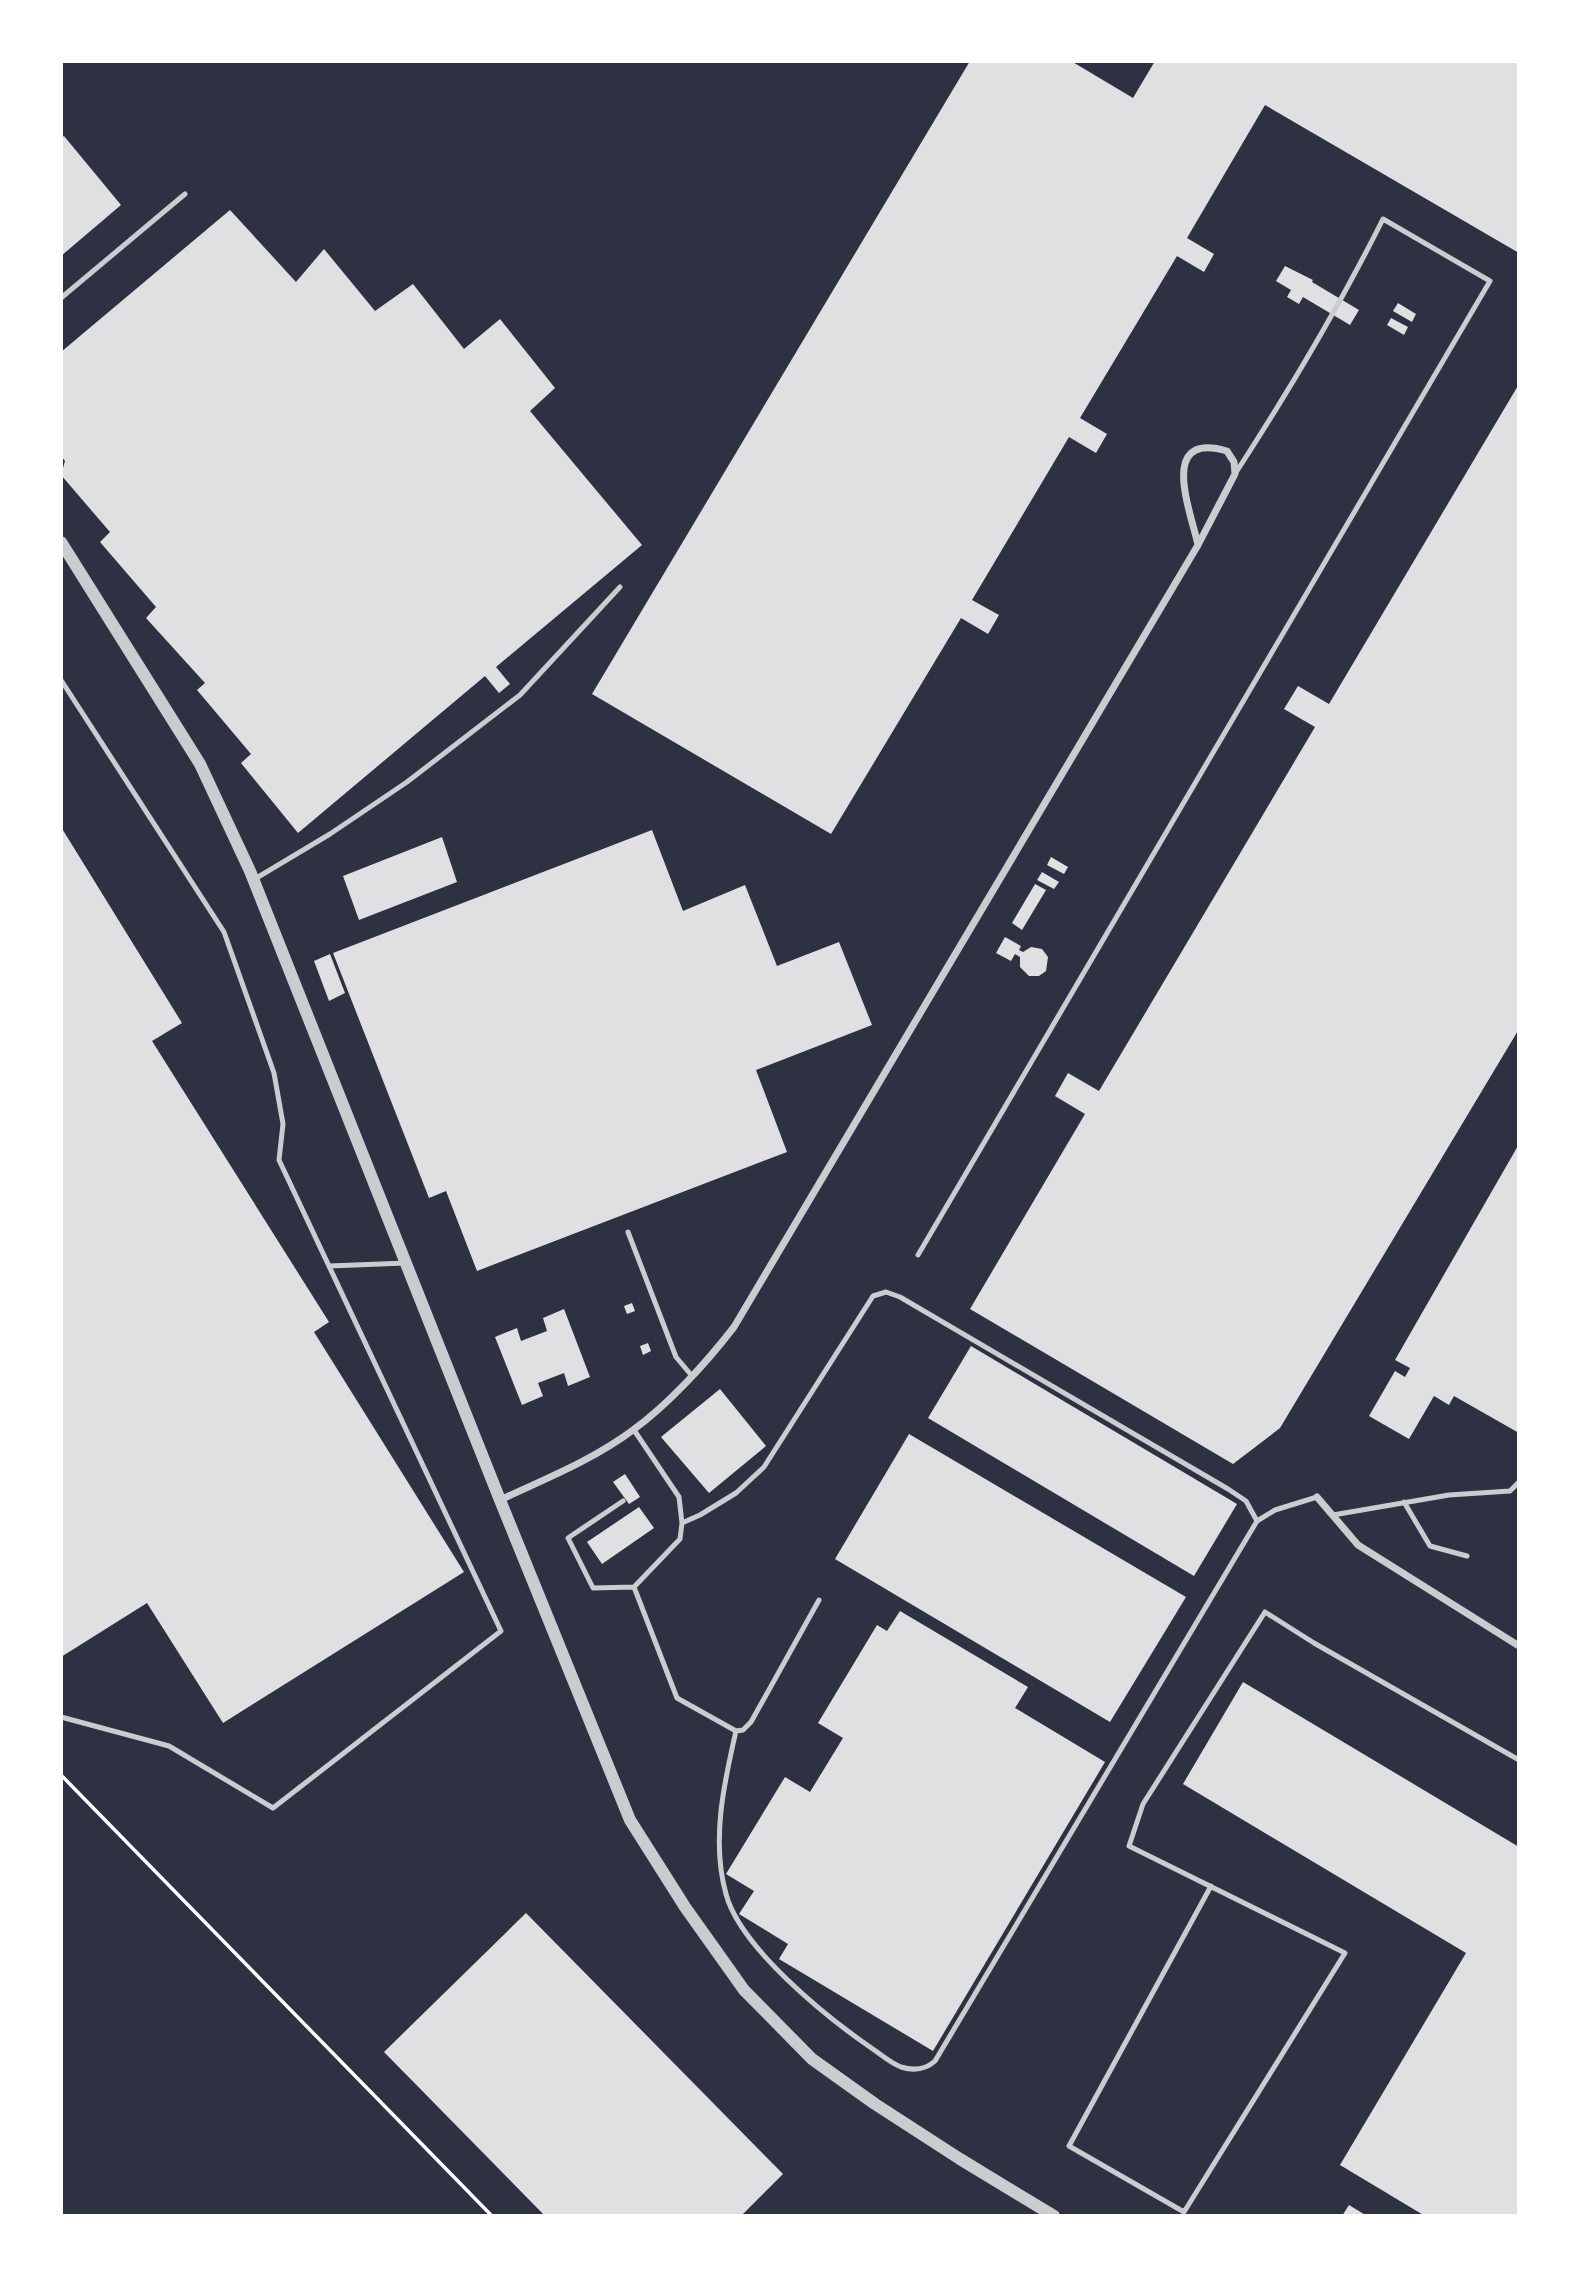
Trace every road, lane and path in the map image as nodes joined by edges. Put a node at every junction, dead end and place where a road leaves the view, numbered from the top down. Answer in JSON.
{"nodes":[{"id":1,"x":185,"y":194,"type":"dead end"},
{"id":2,"x":61,"y":298,"type":"edge"},
{"id":3,"x":1235,"y":474,"type":"junction"},
{"id":4,"x":61,"y":542,"type":"edge"},
{"id":5,"x":1198,"y":545,"type":"junction"},
{"id":6,"x":620,"y":587,"type":"dead end"},
{"id":7,"x":61,"y":680,"type":"edge"},
{"id":8,"x":253,"y":880,"type":"junction"},
{"id":9,"x":628,"y":1232,"type":"dead end"},
{"id":10,"x":918,"y":1255,"type":"dead end"},
{"id":11,"x":405,"y":1263,"type":"junction"},
{"id":12,"x":328,"y":1266,"type":"junction"},
{"id":13,"x":692,"y":1376,"type":"junction"},
{"id":14,"x":634,"y":1430,"type":"junction"},
{"id":15,"x":1519,"y":1482,"type":"edge"},
{"id":16,"x":1510,"y":1490,"type":"junction"},
{"id":17,"x":1519,"y":1494,"type":"edge"},
{"id":18,"x":1317,"y":1497,"type":"joint"},
{"id":19,"x":500,"y":1500,"type":"junction"},
{"id":20,"x":622,"y":1501,"type":"dead end"},
{"id":21,"x":1404,"y":1502,"type":"junction"},
{"id":22,"x":1333,"y":1515,"type":"junction"},
{"id":23,"x":1258,"y":1521,"type":"junction"},
{"id":24,"x":682,"y":1523,"type":"junction"},
{"id":25,"x":1467,"y":1556,"type":"dead end"},
{"id":26,"x":634,"y":1587,"type":"junction"},
{"id":27,"x":820,"y":1600,"type":"dead end"},
{"id":28,"x":1519,"y":1646,"type":"edge"},
{"id":29,"x":61,"y":1717,"type":"edge"},
{"id":30,"x":736,"y":1731,"type":"junction"},
{"id":31,"x":1519,"y":1760,"type":"edge"},
{"id":32,"x":61,"y":1775,"type":"edge"},
{"id":33,"x":1210,"y":1886,"type":"junction"},
{"id":34,"x":492,"y":2216,"type":"edge"},
{"id":35,"x":1054,"y":2216,"type":"edge"}],
"edges":[{"from":1,"to":2,"type":"lane"},
{"from":3,"to":5,"type":"street"},
{"from":3,"to":5,"type":"street"},
{"from":3,"to":10,"type":"lane"},
{"from":4,"to":8,"type":"street"},
{"from":5,"to":13,"type":"street"},
{"from":6,"to":8,"type":"lane"},
{"from":7,"to":12,"type":"lane"},
{"from":8,"to":11,"type":"street"},
{"from":9,"to":13,"type":"lane"},
{"from":11,"to":12,"type":"lane"},
{"from":11,"to":19,"type":"street"},
{"from":12,"to":29,"type":"lane"},
{"from":13,"to":14,"type":"street"},
{"from":14,"to":19,"type":"street"},
{"from":14,"to":24,"type":"lane"},
{"from":15,"to":16,"type":"lane"},
{"from":16,"to":17,"type":"lane"},
{"from":16,"to":21,"type":"lane"},
{"from":18,"to":22,"type":"street"},
{"from":18,"to":23,"type":"lane"},
{"from":19,"to":35,"type":"street"},
{"from":20,"to":26,"type":"lane"},
{"from":21,"to":22,"type":"lane"},
{"from":21,"to":25,"type":"lane"},
{"from":22,"to":28,"type":"street"},
{"from":23,"to":24,"type":"lane"},
{"from":23,"to":30,"type":"lane"},
{"from":24,"to":26,"type":"lane"},
{"from":26,"to":30,"type":"lane"},
{"from":27,"to":30,"type":"lane"},
{"from":31,"to":33,"type":"lane"},
{"from":32,"to":34,"type":"path"},
{"from":33,"to":33,"type":"lane"}]}
